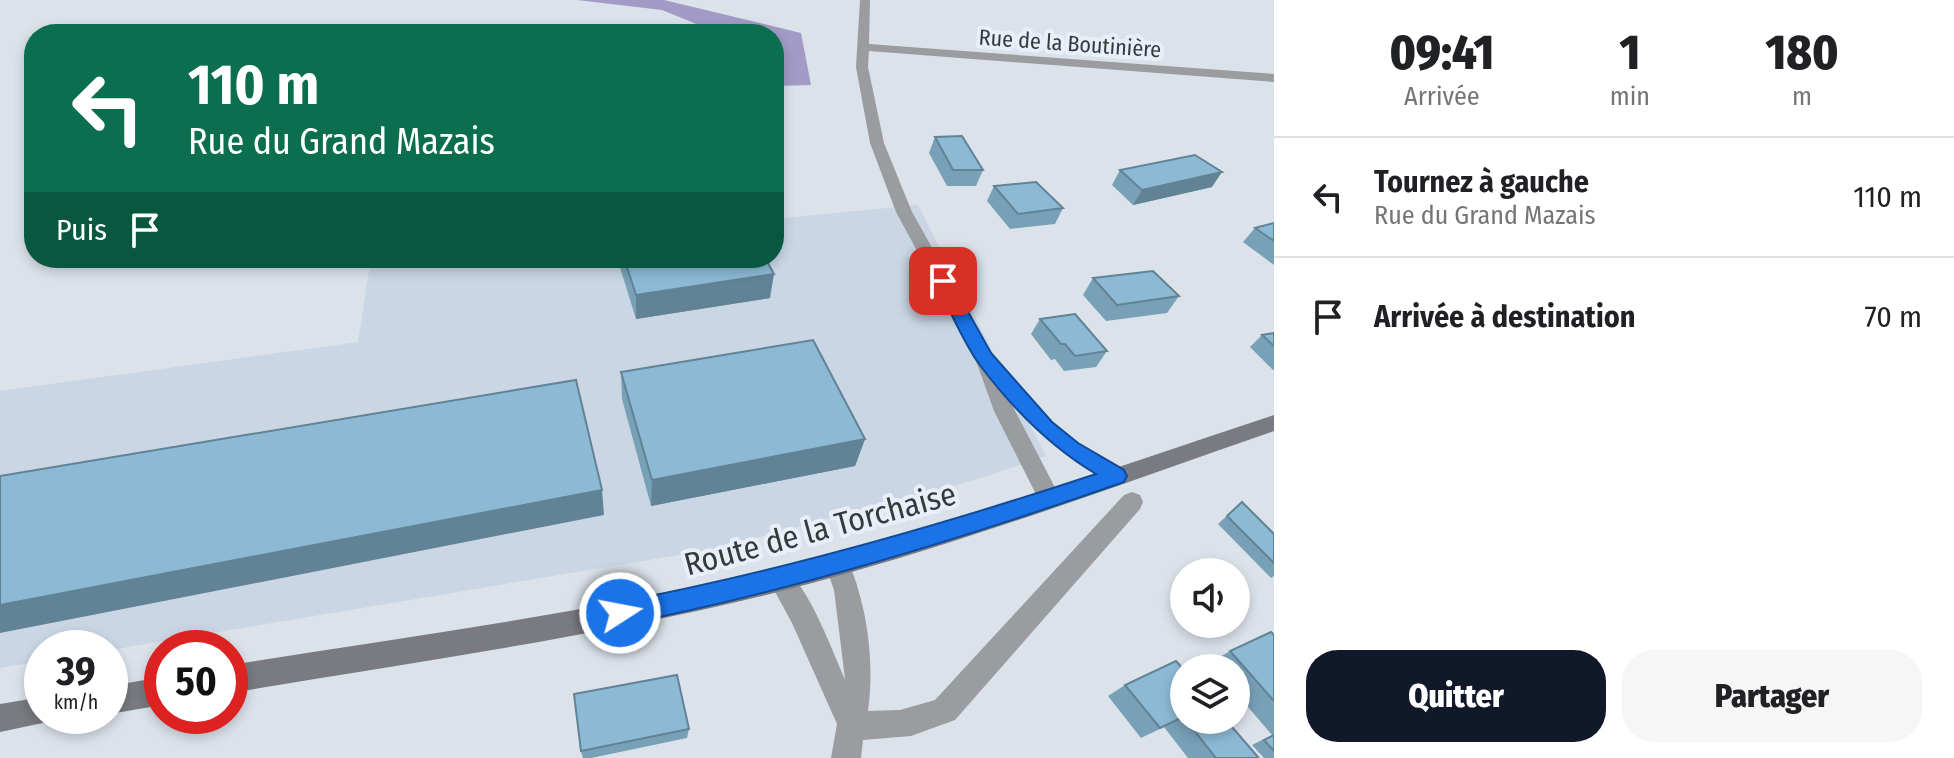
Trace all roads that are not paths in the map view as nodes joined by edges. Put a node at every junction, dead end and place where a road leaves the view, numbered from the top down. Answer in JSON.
{"nodes":[{"id":1,"x":865,"y":0,"type":"edge"},
{"id":2,"x":864,"y":47,"type":"junction"},
{"id":3,"x":1274,"y":78,"type":"edge"},
{"id":4,"x":985,"y":358,"type":"junction"},
{"id":5,"x":1274,"y":423,"type":"edge"},
{"id":6,"x":1117,"y":476,"type":"junction"},
{"id":7,"x":1050,"y":499,"type":"junction"},
{"id":8,"x":1132,"y":502,"type":"dead end"},
{"id":9,"x":837,"y":564,"type":"junction"},
{"id":10,"x":780,"y":579,"type":"junction"},
{"id":11,"x":248,"y":676,"type":"edge"},
{"id":12,"x":24,"y":714,"type":"edge"},
{"id":13,"x":0,"y":718,"type":"edge"},
{"id":14,"x":853,"y":725,"type":"junction"},
{"id":15,"x":846,"y":758,"type":"edge"}],
"edges":[{"from":1,"to":2,"type":"street"},
{"from":2,"to":3,"type":"street","name":"Rue de la Boutinière"},
{"from":2,"to":4,"type":"street"},
{"from":4,"to":6,"type":"street"},
{"from":4,"to":7,"type":"street"},
{"from":5,"to":6,"type":"main road","name":"Route de la Torchaise"},
{"from":6,"to":7,"type":"main road","name":"Route de la Torchaise"},
{"from":7,"to":9,"type":"main road","name":"Route de la Torchaise"},
{"from":8,"to":14,"type":"street"},
{"from":9,"to":10,"type":"main road","name":"Route de la Torchaise"},
{"from":9,"to":14,"type":"street"},
{"from":10,"to":11,"type":"main road","name":"Route de la Torchaise"},
{"from":10,"to":14,"type":"street"},
{"from":12,"to":13,"type":"main road"},
{"from":14,"to":15,"type":"street"}]}
